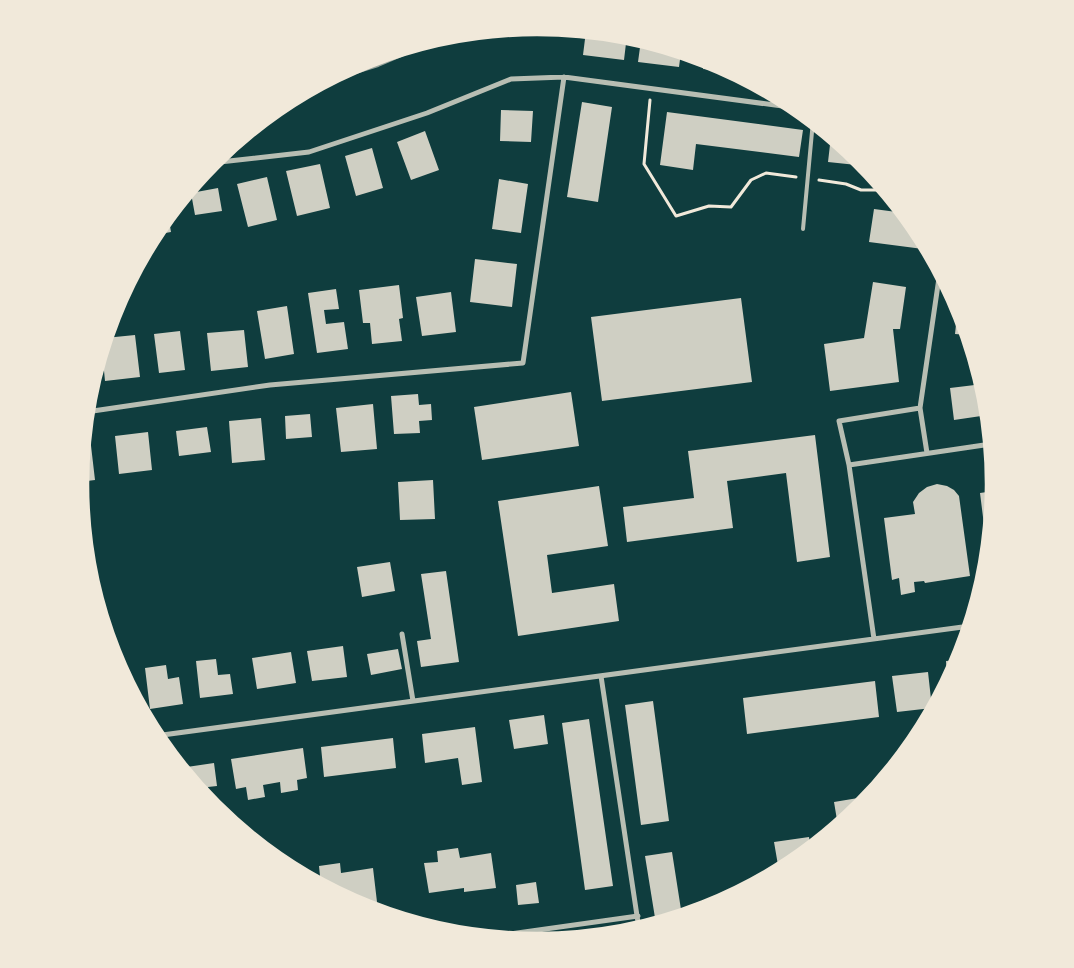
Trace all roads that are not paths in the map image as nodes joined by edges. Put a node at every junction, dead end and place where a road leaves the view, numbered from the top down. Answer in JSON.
{"nodes":[{"id":1,"x":564,"y":77,"type":"junction"},
{"id":2,"x":778,"y":105,"type":"edge"},
{"id":3,"x":812,"y":130,"type":"edge"},
{"id":4,"x":226,"y":161,"type":"edge"},
{"id":5,"x":803,"y":229,"type":"dead end"},
{"id":6,"x":938,"y":282,"type":"edge"},
{"id":7,"x":920,"y":408,"type":"junction"},
{"id":8,"x":94,"y":411,"type":"edge"},
{"id":9,"x":984,"y":445,"type":"edge"},
{"id":10,"x":927,"y":453,"type":"junction"},
{"id":11,"x":849,"y":465,"type":"junction"},
{"id":12,"x":962,"y":627,"type":"edge"},
{"id":13,"x":402,"y":634,"type":"dead end"},
{"id":14,"x":874,"y":639,"type":"junction"},
{"id":15,"x":601,"y":676,"type":"junction"},
{"id":16,"x":413,"y":701,"type":"junction"},
{"id":17,"x":165,"y":735,"type":"edge"},
{"id":18,"x":638,"y":916,"type":"junction"},
{"id":19,"x":638,"y":921,"type":"edge"},
{"id":20,"x":521,"y":932,"type":"edge"}],
"edges":[{"from":1,"to":2,"type":"street"},
{"from":1,"to":4,"type":"street"},
{"from":1,"to":8,"type":"street"},
{"from":3,"to":5,"type":"lane"},
{"from":6,"to":7,"type":"street"},
{"from":7,"to":10,"type":"street"},
{"from":7,"to":11,"type":"street"},
{"from":9,"to":10,"type":"street"},
{"from":10,"to":11,"type":"street"},
{"from":11,"to":14,"type":"street"},
{"from":12,"to":14,"type":"street"},
{"from":13,"to":16,"type":"street"},
{"from":14,"to":15,"type":"street"},
{"from":15,"to":16,"type":"street"},
{"from":15,"to":18,"type":"street"},
{"from":16,"to":17,"type":"street"},
{"from":18,"to":19,"type":"street"},
{"from":18,"to":20,"type":"street"}]}
